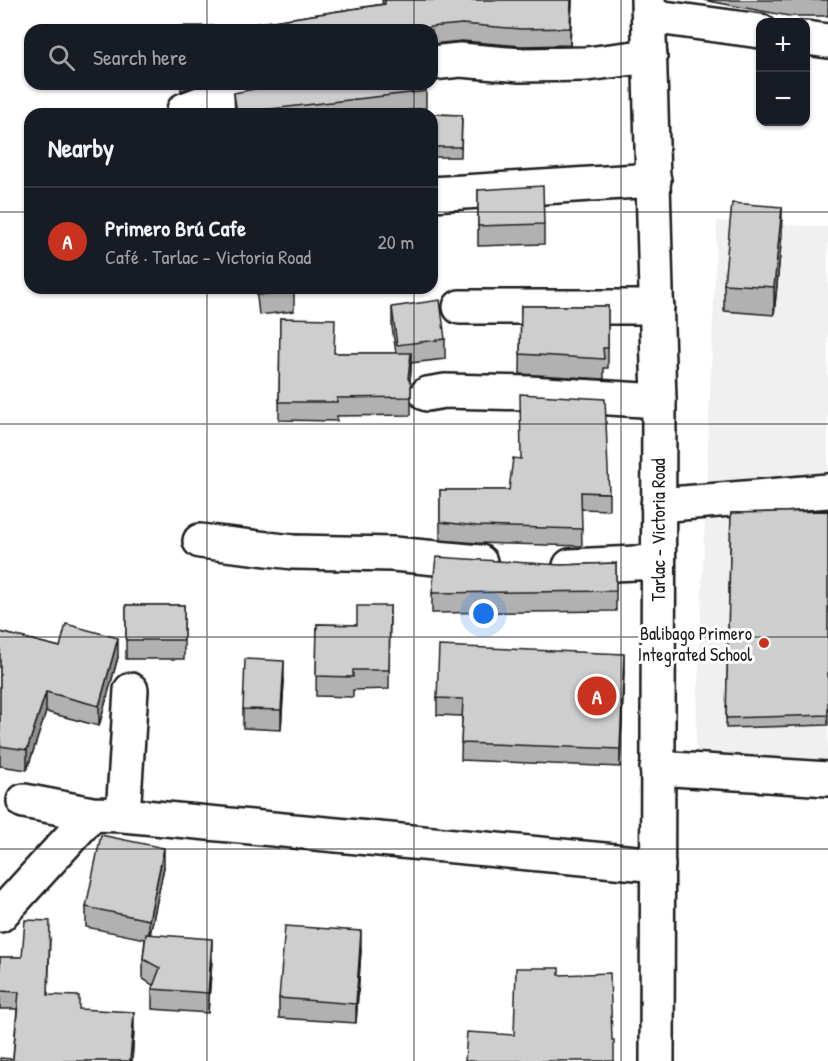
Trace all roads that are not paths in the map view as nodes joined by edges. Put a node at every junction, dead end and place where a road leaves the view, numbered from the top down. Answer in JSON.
{"nodes":[{"id":1,"x":649,"y":8,"type":"edge"},
{"id":2,"x":756,"y":30,"type":"edge"},
{"id":3,"x":810,"y":39,"type":"edge"},
{"id":4,"x":828,"y":41,"type":"edge"},
{"id":5,"x":651,"y":56,"type":"junction"},
{"id":6,"x":438,"y":62,"type":"edge"},
{"id":7,"x":236,"y":90,"type":"edge"},
{"id":8,"x":189,"y":108,"type":"edge"},
{"id":9,"x":654,"y":180,"type":"junction"},
{"id":10,"x":438,"y":194,"type":"edge"},
{"id":11,"x":657,"y":307,"type":"junction"},
{"id":12,"x":460,"y":308,"type":"dead end"},
{"id":13,"x":427,"y":394,"type":"dead end"},
{"id":14,"x":659,"y":402,"type":"junction"},
{"id":15,"x":828,"y":491,"type":"edge"},
{"id":16,"x":658,"y":505,"type":"junction"},
{"id":17,"x":200,"y":542,"type":"dead end"},
{"id":18,"x":658,"y":562,"type":"junction"},
{"id":19,"x":508,"y":564,"type":"edge"},
{"id":20,"x":540,"y":565,"type":"edge"},
{"id":21,"x":131,"y":690,"type":"dead end"},
{"id":22,"x":657,"y":768,"type":"junction"},
{"id":23,"x":828,"y":779,"type":"edge"},
{"id":24,"x":24,"y":801,"type":"dead end"},
{"id":25,"x":107,"y":815,"type":"junction"},
{"id":26,"x":658,"y":865,"type":"junction"},
{"id":27,"x":0,"y":915,"type":"edge"},
{"id":28,"x":657,"y":1061,"type":"edge"}],
"edges":[{"from":1,"to":2,"type":"street"},
{"from":1,"to":5,"type":"street","name":"Tarlac - Victoria Road"},
{"from":3,"to":4,"type":"street"},
{"from":5,"to":6,"type":"street"},
{"from":5,"to":9,"type":"street","name":"Tarlac - Victoria Road"},
{"from":7,"to":8,"type":"street"},
{"from":9,"to":10,"type":"street"},
{"from":9,"to":11,"type":"street","name":"Tarlac - Victoria Road"},
{"from":11,"to":12,"type":"street"},
{"from":11,"to":14,"type":"street","name":"Tarlac - Victoria Road"},
{"from":13,"to":14,"type":"street"},
{"from":14,"to":16,"type":"street","name":"Tarlac - Victoria Road"},
{"from":15,"to":16,"type":"street"},
{"from":16,"to":18,"type":"street","name":"Tarlac - Victoria Road"},
{"from":17,"to":19,"type":"street"},
{"from":18,"to":20,"type":"street"},
{"from":18,"to":22,"type":"street","name":"Tarlac - Victoria Road"},
{"from":21,"to":25,"type":"street"},
{"from":22,"to":23,"type":"street"},
{"from":22,"to":26,"type":"street","name":"Tarlac - Victoria Road"},
{"from":24,"to":25,"type":"street"},
{"from":25,"to":26,"type":"street"},
{"from":25,"to":27,"type":"street"},
{"from":26,"to":28,"type":"street","name":"Tarlac - Victoria Road"}]}
